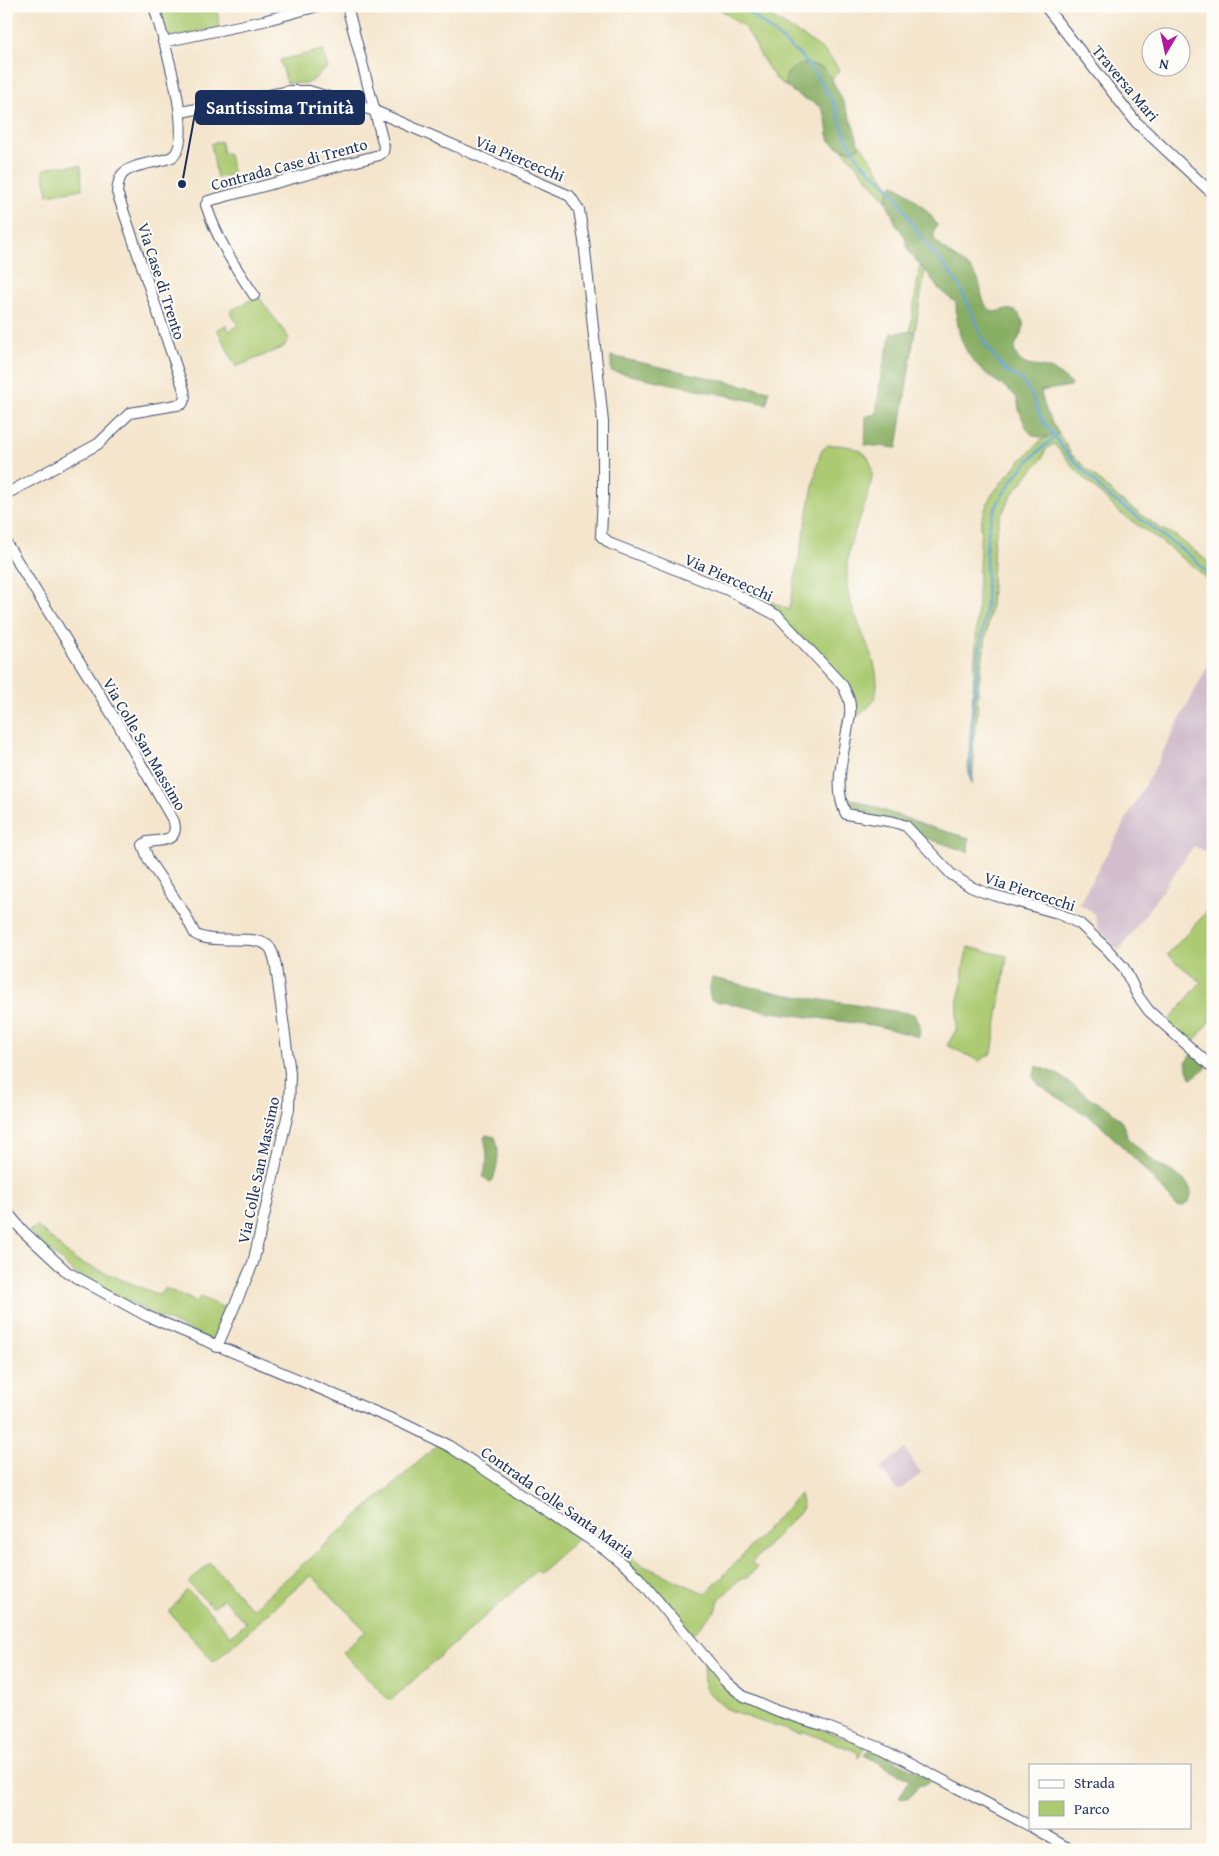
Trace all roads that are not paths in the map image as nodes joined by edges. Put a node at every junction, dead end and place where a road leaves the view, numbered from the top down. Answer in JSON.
{"nodes":[{"id":1,"x":154,"y":6,"type":"edge"},
{"id":2,"x":318,"y":6,"type":"edge"},
{"id":3,"x":347,"y":6,"type":"edge"},
{"id":4,"x":1045,"y":6,"type":"edge"},
{"id":5,"x":163,"y":42,"type":"junction"},
{"id":6,"x":375,"y":111,"type":"junction"},
{"id":7,"x":180,"y":112,"type":"junction"},
{"id":8,"x":1213,"y":194,"type":"edge"},
{"id":9,"x":254,"y":295,"type":"dead end"},
{"id":10,"x":6,"y":494,"type":"edge"},
{"id":11,"x":6,"y":544,"type":"edge"},
{"id":12,"x":1213,"y":1068,"type":"edge"},
{"id":13,"x":6,"y":1211,"type":"edge"},
{"id":14,"x":217,"y":1347,"type":"junction"},
{"id":15,"x":1029,"y":1826,"type":"edge"},
{"id":16,"x":1033,"y":1828,"type":"edge"},
{"id":17,"x":1072,"y":1850,"type":"edge"}],
"edges":[{"from":1,"to":5,"type":"street","name":"Via Case di Trento"},
{"from":2,"to":5,"type":"street"},
{"from":3,"to":6,"type":"street"},
{"from":4,"to":8,"type":"street","name":"Traversa Mari"},
{"from":5,"to":7,"type":"street","name":"Via Case di Trento"},
{"from":6,"to":7,"type":"street","name":"Via Piercecchi"},
{"from":6,"to":9,"type":"street","name":"Contrada Case di Trento"},
{"from":6,"to":12,"type":"street","name":"Via Piercecchi"},
{"from":7,"to":10,"type":"street","name":"Via Case di Trento"},
{"from":11,"to":14,"type":"street","name":"Via Colle San Massimo"},
{"from":13,"to":14,"type":"street","name":"Contrada Colle Santa Maria"},
{"from":14,"to":15,"type":"street","name":"Contrada Colle Santa Maria"},
{"from":16,"to":17,"type":"street","name":"Contrada Colle Santa Maria"}]}
